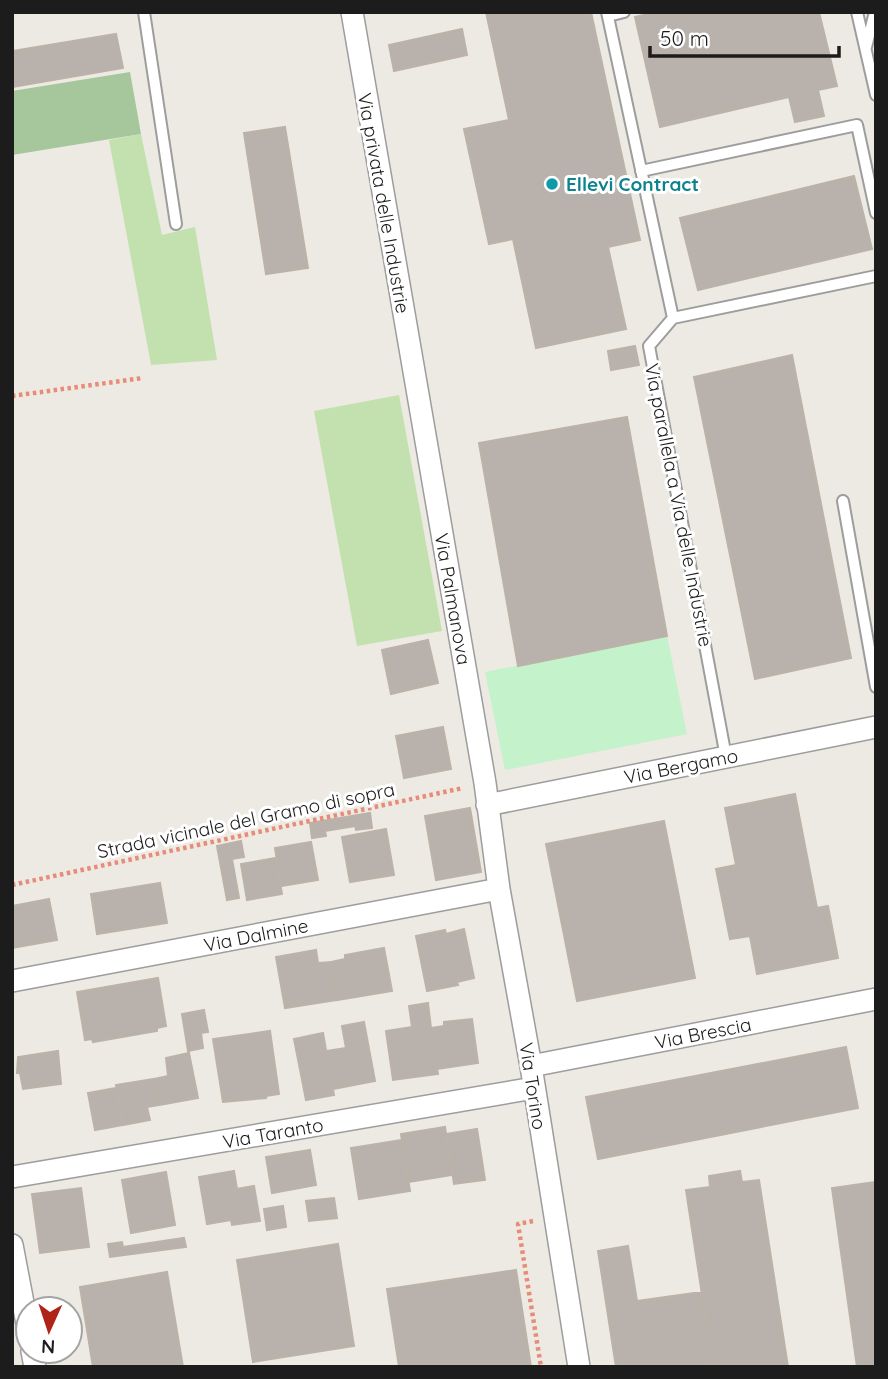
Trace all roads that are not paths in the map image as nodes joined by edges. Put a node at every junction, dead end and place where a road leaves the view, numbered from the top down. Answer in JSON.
{"nodes":[{"id":1,"x":144,"y":12,"type":"edge"},
{"id":2,"x":352,"y":12,"type":"edge"},
{"id":3,"x":625,"y":12,"type":"edge"},
{"id":4,"x":857,"y":12,"type":"edge"},
{"id":5,"x":875,"y":12,"type":"edge"},
{"id":6,"x":607,"y":14,"type":"edge"},
{"id":7,"x":866,"y":50,"type":"junction"},
{"id":8,"x":876,"y":95,"type":"edge"},
{"id":9,"x":642,"y":172,"type":"junction"},
{"id":10,"x":876,"y":212,"type":"edge"},
{"id":11,"x":176,"y":224,"type":"dead end"},
{"id":12,"x":876,"y":276,"type":"edge"},
{"id":13,"x":673,"y":318,"type":"junction"},
{"id":14,"x":416,"y":393,"type":"joint"},
{"id":15,"x":843,"y":502,"type":"dead end"},
{"id":16,"x":876,"y":687,"type":"edge"},
{"id":17,"x":876,"y":727,"type":"edge"},
{"id":18,"x":726,"y":757,"type":"junction"},
{"id":19,"x":487,"y":805,"type":"junction"},
{"id":20,"x":499,"y":889,"type":"junction"},
{"id":21,"x":12,"y":981,"type":"edge"},
{"id":22,"x":876,"y":999,"type":"edge"},
{"id":23,"x":531,"y":1066,"type":"junction"},
{"id":24,"x":534,"y":1088,"type":"junction"},
{"id":25,"x":12,"y":1177,"type":"edge"},
{"id":26,"x":12,"y":1245,"type":"edge"},
{"id":27,"x":22,"y":1295,"type":"edge"},
{"id":28,"x":579,"y":1367,"type":"edge"}],
"edges":[{"from":1,"to":11,"type":"lane"},
{"from":2,"to":14,"type":"street","name":"Via privata delle Industrie"},
{"from":3,"to":6,"type":"lane"},
{"from":4,"to":7,"type":"lane"},
{"from":5,"to":7,"type":"lane"},
{"from":6,"to":9,"type":"lane"},
{"from":7,"to":8,"type":"lane"},
{"from":9,"to":10,"type":"lane"},
{"from":9,"to":13,"type":"lane"},
{"from":12,"to":13,"type":"lane"},
{"from":13,"to":18,"type":"lane","name":"Via parallela a Via delle Industrie"},
{"from":14,"to":19,"type":"street","name":"Via Palmanova"},
{"from":15,"to":16,"type":"lane"},
{"from":17,"to":18,"type":"street","name":"Via Bergamo"},
{"from":18,"to":19,"type":"street","name":"Via Bergamo"},
{"from":19,"to":20,"type":"street","name":"Via Torino"},
{"from":20,"to":21,"type":"street","name":"Via Dalmine"},
{"from":20,"to":23,"type":"street","name":"Via Torino"},
{"from":22,"to":23,"type":"street","name":"Via Brescia"},
{"from":23,"to":24,"type":"street","name":"Via Torino"},
{"from":24,"to":25,"type":"street","name":"Via Taranto"},
{"from":24,"to":28,"type":"street","name":"Via Torino"},
{"from":26,"to":27,"type":"street"}]}
